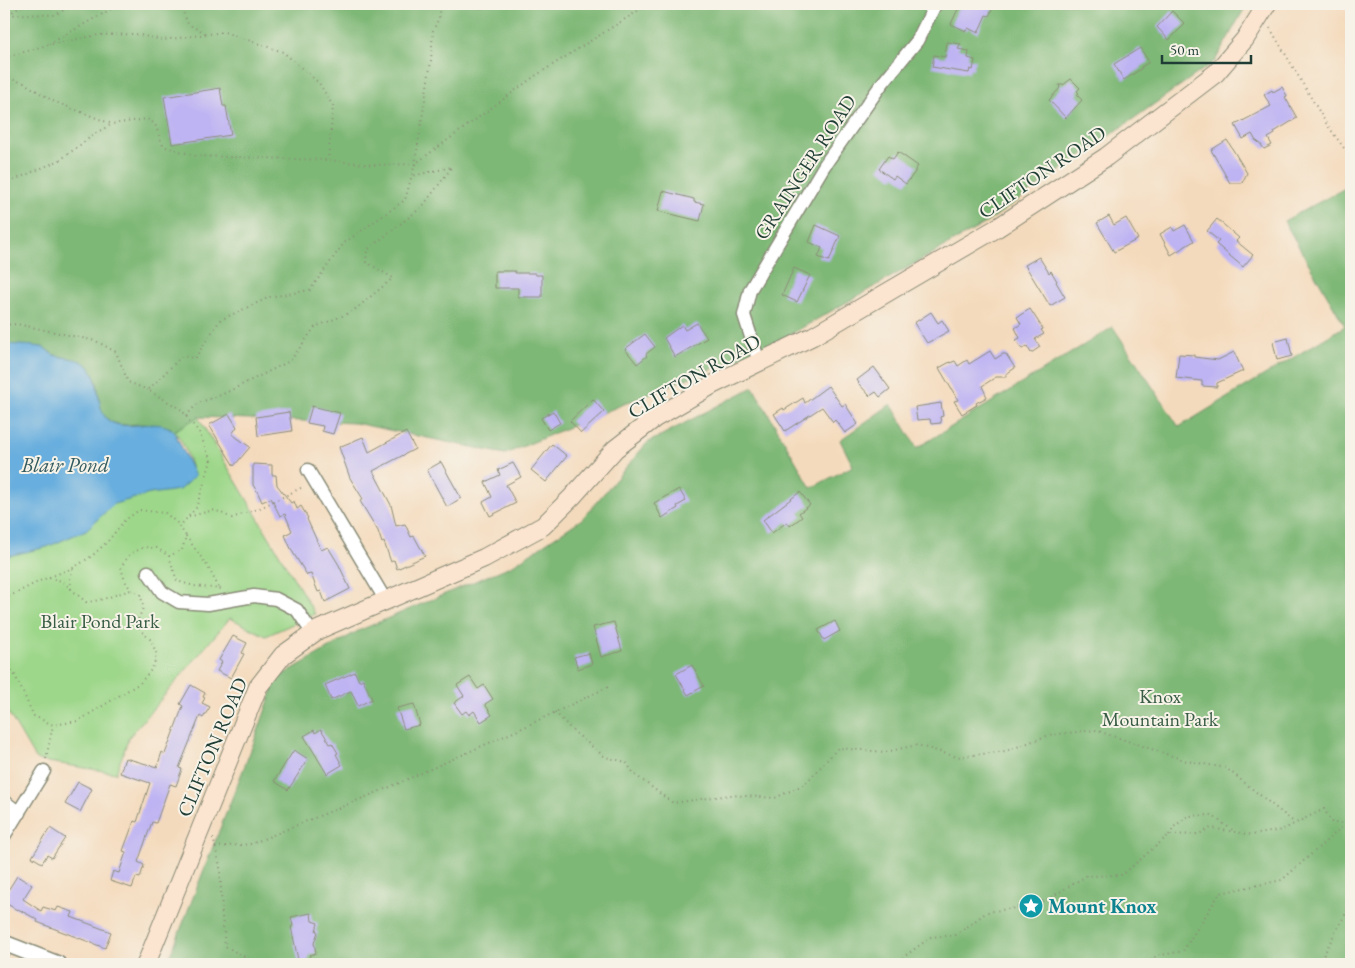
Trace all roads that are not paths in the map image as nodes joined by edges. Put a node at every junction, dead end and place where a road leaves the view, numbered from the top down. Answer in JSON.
{"nodes":[{"id":1,"x":935,"y":4,"type":"edge"},
{"id":2,"x":1264,"y":8,"type":"edge"},
{"id":3,"x":759,"y":362,"type":"junction"},
{"id":4,"x":312,"y":476,"type":"road end"},
{"id":5,"x":148,"y":572,"type":"dead end"},
{"id":6,"x":386,"y":601,"type":"junction"},
{"id":7,"x":313,"y":634,"type":"junction"},
{"id":8,"x":44,"y":771,"type":"road end"},
{"id":9,"x":4,"y":801,"type":"edge"},
{"id":10,"x":19,"y":813,"type":"junction"},
{"id":11,"x":4,"y":836,"type":"edge"},
{"id":12,"x":4,"y":943,"type":"edge"},
{"id":13,"x":58,"y":964,"type":"edge"},
{"id":14,"x":146,"y":964,"type":"edge"}],
"edges":[{"from":1,"to":3,"type":"street","name":"GRAINGER ROAD"},
{"from":2,"to":3,"type":"main road","name":"CLIFTON ROAD"},
{"from":3,"to":6,"type":"main road","name":"CLIFTON ROAD"},
{"from":4,"to":6,"type":"street"},
{"from":5,"to":7,"type":"street"},
{"from":6,"to":7,"type":"main road","name":"CLIFTON ROAD"},
{"from":7,"to":14,"type":"main road","name":"CLIFTON ROAD"},
{"from":8,"to":10,"type":"street"},
{"from":9,"to":10,"type":"street"},
{"from":10,"to":11,"type":"street"},
{"from":12,"to":13,"type":"street"}]}
